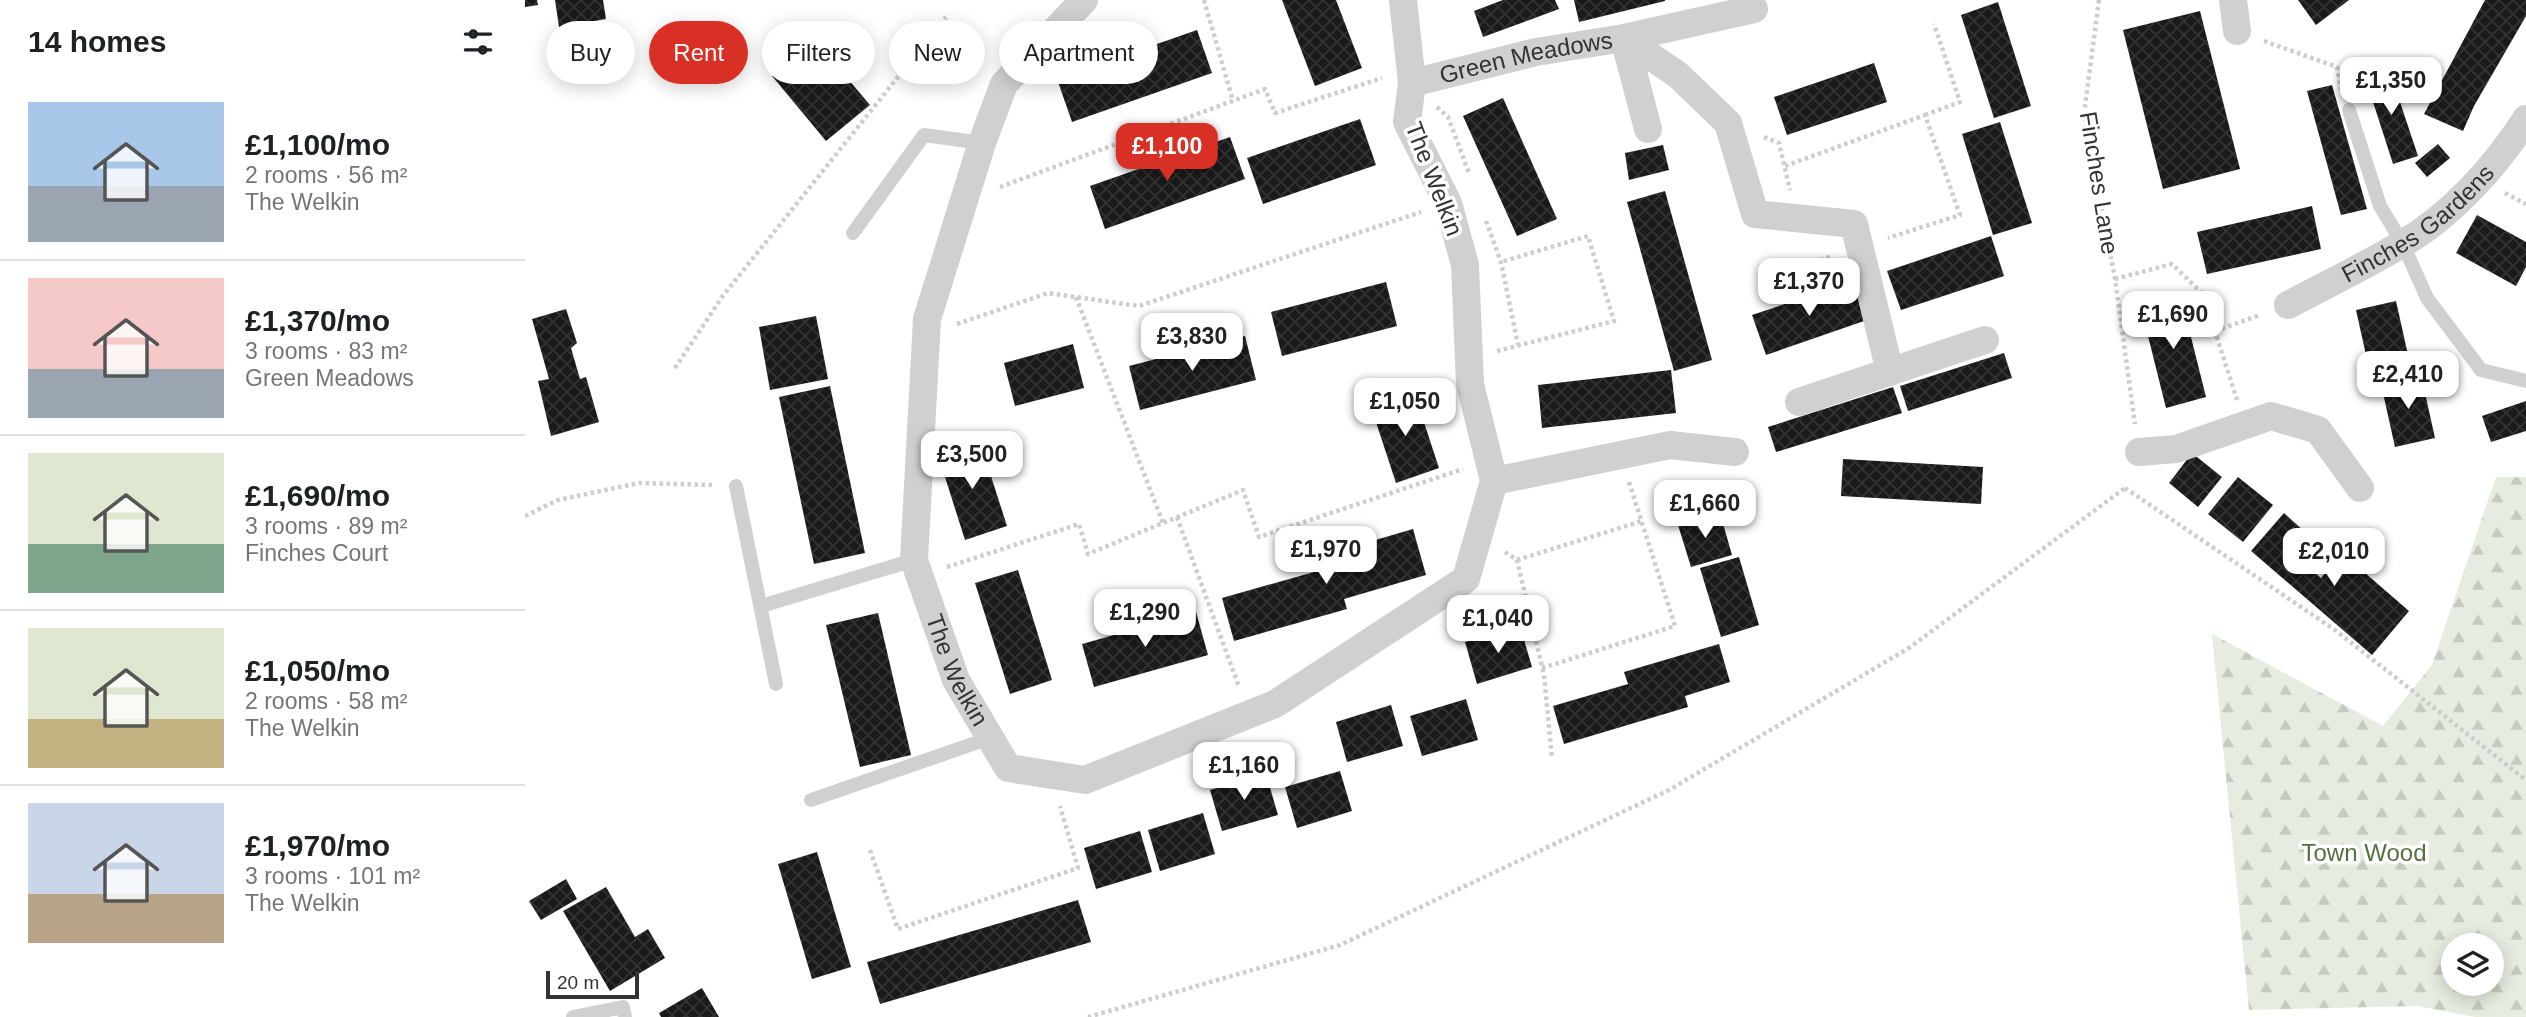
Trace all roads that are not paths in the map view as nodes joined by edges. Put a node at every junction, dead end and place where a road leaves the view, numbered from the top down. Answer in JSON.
{"nodes":[{"id":1,"x":1084,"y":0,"type":"edge"},
{"id":2,"x":1403,"y":0,"type":"edge"},
{"id":3,"x":2233,"y":0,"type":"edge"},
{"id":4,"x":1754,"y":9,"type":"dead end"},
{"id":5,"x":2237,"y":31,"type":"road end"},
{"id":6,"x":1624,"y":38,"type":"junction"},
{"id":7,"x":1410,"y":76,"type":"junction"},
{"id":8,"x":2349,"y":110,"type":"road end"},
{"id":9,"x":2526,"y":119,"type":"edge"},
{"id":10,"x":1648,"y":129,"type":"dead end"},
{"id":11,"x":982,"y":143,"type":"junction"},
{"id":12,"x":853,"y":233,"type":"dead end"},
{"id":13,"x":2403,"y":244,"type":"junction"},
{"id":14,"x":2287,"y":305,"type":"road end"},
{"id":15,"x":1985,"y":340,"type":"dead end"},
{"id":16,"x":1890,"y":372,"type":"junction"},
{"id":17,"x":2526,"y":381,"type":"edge"},
{"id":18,"x":1799,"y":402,"type":"dead end"},
{"id":19,"x":1735,"y":452,"type":"dead end"},
{"id":20,"x":2139,"y":452,"type":"road end"},
{"id":21,"x":1491,"y":470,"type":"junction"},
{"id":22,"x":736,"y":486,"type":"road end"},
{"id":23,"x":2360,"y":488,"type":"dead end"},
{"id":24,"x":917,"y":568,"type":"junction"},
{"id":25,"x":761,"y":606,"type":"junction"},
{"id":26,"x":776,"y":684,"type":"dead end"},
{"id":27,"x":990,"y":738,"type":"junction"},
{"id":28,"x":811,"y":800,"type":"dead end"},
{"id":29,"x":573,"y":1017,"type":"edge"},
{"id":30,"x":625,"y":1017,"type":"edge"}],
"edges":[{"from":1,"to":11,"type":"street","name":"The Welkin"},
{"from":2,"to":7,"type":"street","name":"The Welkin"},
{"from":3,"to":5,"type":"street"},
{"from":4,"to":6,"type":"street"},
{"from":6,"to":7,"type":"street","name":"Green Meadows"},
{"from":6,"to":10,"type":"street"},
{"from":6,"to":16,"type":"street","name":"Green Meadows"},
{"from":7,"to":21,"type":"street","name":"The Welkin"},
{"from":8,"to":13,"type":"lane"},
{"from":9,"to":13,"type":"street","name":"Finches Gardens"},
{"from":11,"to":12,"type":"lane"},
{"from":11,"to":24,"type":"street","name":"The Welkin"},
{"from":13,"to":14,"type":"street","name":"Finches Gardens"},
{"from":13,"to":17,"type":"lane"},
{"from":15,"to":16,"type":"street"},
{"from":16,"to":18,"type":"street"},
{"from":19,"to":21,"type":"street"},
{"from":20,"to":23,"type":"street"},
{"from":21,"to":27,"type":"street","name":"The Welkin"},
{"from":22,"to":25,"type":"lane"},
{"from":24,"to":25,"type":"lane"},
{"from":24,"to":27,"type":"street","name":"The Welkin"},
{"from":25,"to":26,"type":"lane"},
{"from":27,"to":28,"type":"lane"},
{"from":29,"to":30,"type":"lane"}]}
